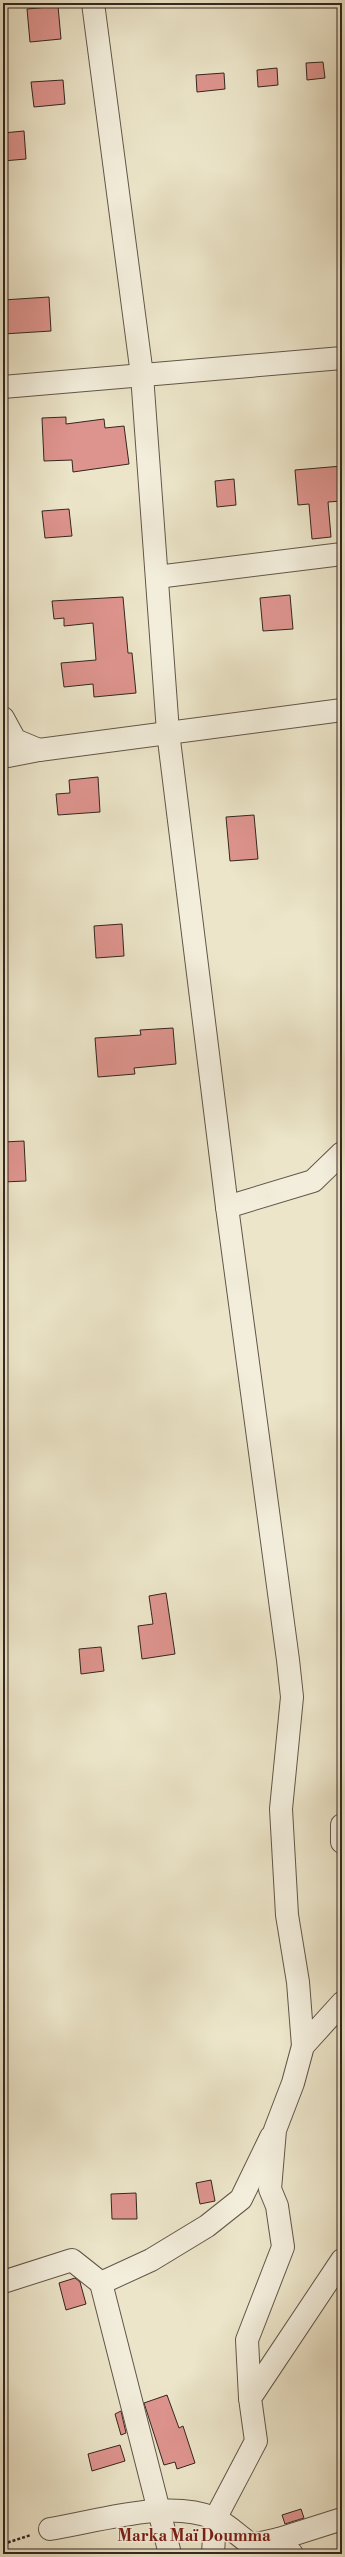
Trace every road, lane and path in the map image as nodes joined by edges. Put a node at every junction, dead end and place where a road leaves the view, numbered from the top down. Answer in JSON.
{"nodes":[{"id":1,"x":93,"y":3,"type":"edge"},
{"id":2,"x":342,"y":358,"type":"edge"},
{"id":3,"x":142,"y":375,"type":"junction"},
{"id":4,"x":3,"y":386,"type":"edge"},
{"id":5,"x":342,"y":554,"type":"edge"},
{"id":6,"x":157,"y":577,"type":"junction"},
{"id":7,"x":342,"y":710,"type":"edge"},
{"id":8,"x":3,"y":718,"type":"edge"},
{"id":9,"x":168,"y":732,"type":"junction"},
{"id":10,"x":39,"y":750,"type":"junction"},
{"id":11,"x":3,"y":757,"type":"edge"},
{"id":12,"x":342,"y":1154,"type":"edge"},
{"id":13,"x":227,"y":1207,"type":"junction"},
{"id":14,"x":342,"y":1825,"type":"edge"},
{"id":15,"x":342,"y":1842,"type":"edge"},
{"id":16,"x":342,"y":2003,"type":"edge"},
{"id":17,"x":303,"y":2046,"type":"junction"},
{"id":18,"x":275,"y":2130,"type":"junction"},
{"id":19,"x":342,"y":2260,"type":"edge"},
{"id":20,"x":3,"y":2282,"type":"edge"},
{"id":21,"x":101,"y":2283,"type":"junction"},
{"id":22,"x":250,"y":2398,"type":"junction"},
{"id":23,"x":158,"y":2511,"type":"junction"},
{"id":24,"x":342,"y":2518,"type":"edge"},
{"id":25,"x":215,"y":2519,"type":"junction"},
{"id":26,"x":50,"y":2529,"type":"joint"},
{"id":27,"x":3,"y":2544,"type":"edge"},
{"id":28,"x":285,"y":2547,"type":"edge"},
{"id":29,"x":170,"y":2554,"type":"edge"},
{"id":30,"x":213,"y":2554,"type":"edge"}],
"edges":[{"from":1,"to":3,"type":"street"},
{"from":2,"to":3,"type":"street"},
{"from":3,"to":4,"type":"street"},
{"from":3,"to":6,"type":"street"},
{"from":5,"to":6,"type":"street"},
{"from":6,"to":9,"type":"street"},
{"from":7,"to":9,"type":"street"},
{"from":8,"to":10,"type":"street"},
{"from":9,"to":10,"type":"street"},
{"from":9,"to":13,"type":"street"},
{"from":10,"to":11,"type":"street"},
{"from":12,"to":13,"type":"street"},
{"from":13,"to":17,"type":"street"},
{"from":14,"to":15,"type":"street"},
{"from":16,"to":17,"type":"street"},
{"from":17,"to":18,"type":"street"},
{"from":18,"to":21,"type":"street"},
{"from":18,"to":22,"type":"street"},
{"from":19,"to":22,"type":"street"},
{"from":20,"to":21,"type":"street"},
{"from":21,"to":23,"type":"street"},
{"from":22,"to":25,"type":"street"},
{"from":23,"to":25,"type":"street"},
{"from":23,"to":26,"type":"street"},
{"from":23,"to":29,"type":"street"},
{"from":24,"to":28,"type":"street"},
{"from":25,"to":28,"type":"street"},
{"from":25,"to":30,"type":"street"},
{"from":26,"to":27,"type":"path"}]}
